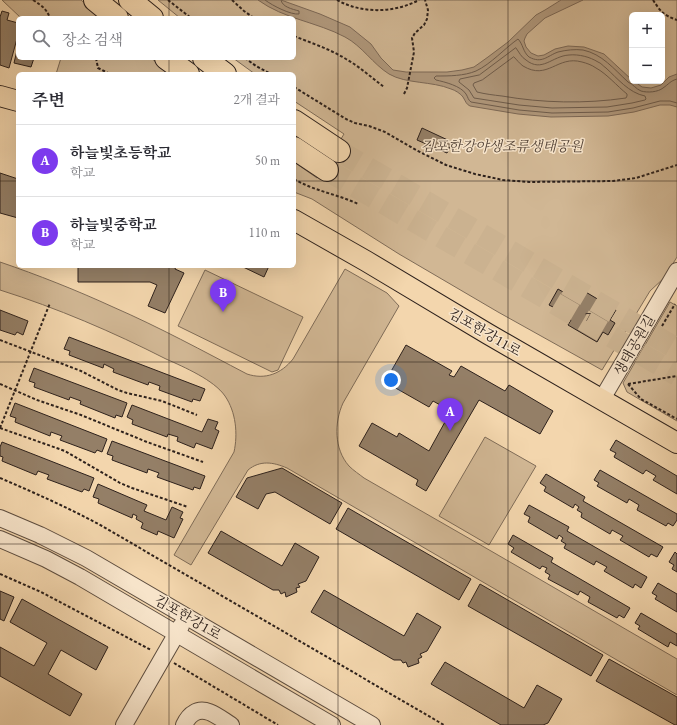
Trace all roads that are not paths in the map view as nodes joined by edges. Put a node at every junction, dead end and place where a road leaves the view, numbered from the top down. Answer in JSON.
{"nodes":[{"id":1,"x":94,"y":0,"type":"edge"},
{"id":2,"x":130,"y":0,"type":"edge"},
{"id":3,"x":114,"y":16,"type":"edge"},
{"id":4,"x":150,"y":16,"type":"edge"},
{"id":5,"x":169,"y":60,"type":"edge"},
{"id":6,"x":207,"y":60,"type":"edge"},
{"id":7,"x":185,"y":72,"type":"edge"},
{"id":8,"x":222,"y":72,"type":"edge"},
{"id":9,"x":0,"y":91,"type":"edge"},
{"id":10,"x":16,"y":95,"type":"edge"},
{"id":11,"x":0,"y":96,"type":"edge"},
{"id":12,"x":16,"y":100,"type":"edge"},
{"id":13,"x":296,"y":122,"type":"edge"},
{"id":14,"x":296,"y":149,"type":"edge"},
{"id":15,"x":338,"y":151,"type":"tunnel mouth"},
{"id":16,"x":328,"y":170,"type":"tunnel mouth"},
{"id":17,"x":296,"y":216,"type":"edge"},
{"id":18,"x":296,"y":221,"type":"edge"},
{"id":19,"x":677,"y":271,"type":"edge"},
{"id":20,"x":671,"y":294,"type":"edge"},
{"id":21,"x":603,"y":397,"type":"junction"},
{"id":22,"x":677,"y":437,"type":"edge"},
{"id":23,"x":677,"y":443,"type":"edge"},
{"id":24,"x":0,"y":518,"type":"edge"},
{"id":25,"x":0,"y":539,"type":"edge"},
{"id":26,"x":186,"y":617,"type":"junction"},
{"id":27,"x":177,"y":634,"type":"junction"},
{"id":28,"x":124,"y":725,"type":"edge"},
{"id":29,"x":184,"y":725,"type":"edge"},
{"id":30,"x":231,"y":725,"type":"edge"},
{"id":31,"x":332,"y":725,"type":"edge"},
{"id":32,"x":372,"y":725,"type":"edge"}],
"edges":[{"from":1,"to":3,"type":"highway"},
{"from":2,"to":4,"type":"highway"},
{"from":5,"to":7,"type":"highway"},
{"from":6,"to":8,"type":"highway"},
{"from":9,"to":10,"type":"main road"},
{"from":11,"to":12,"type":"main road"},
{"from":13,"to":15,"type":"highway"},
{"from":14,"to":16,"type":"highway"},
{"from":17,"to":21,"type":"main road","name":"김포한강11로"},
{"from":18,"to":21,"type":"main road","name":"김포한강11로"},
{"from":19,"to":20,"type":"street","name":"생태공원길"},
{"from":20,"to":21,"type":"street","name":"생태공원길"},
{"from":21,"to":22,"type":"main road","name":"김포한강11로"},
{"from":21,"to":23,"type":"main road","name":"김포한강11로"},
{"from":24,"to":26,"type":"street","name":"김포한강1로"},
{"from":25,"to":27,"type":"street","name":"김포한강1로"},
{"from":26,"to":27,"type":"street"},
{"from":26,"to":32,"type":"street","name":"김포한강1로"},
{"from":27,"to":28,"type":"street"},
{"from":27,"to":31,"type":"street","name":"김포한강1로"},
{"from":29,"to":30,"type":"street"}]}
